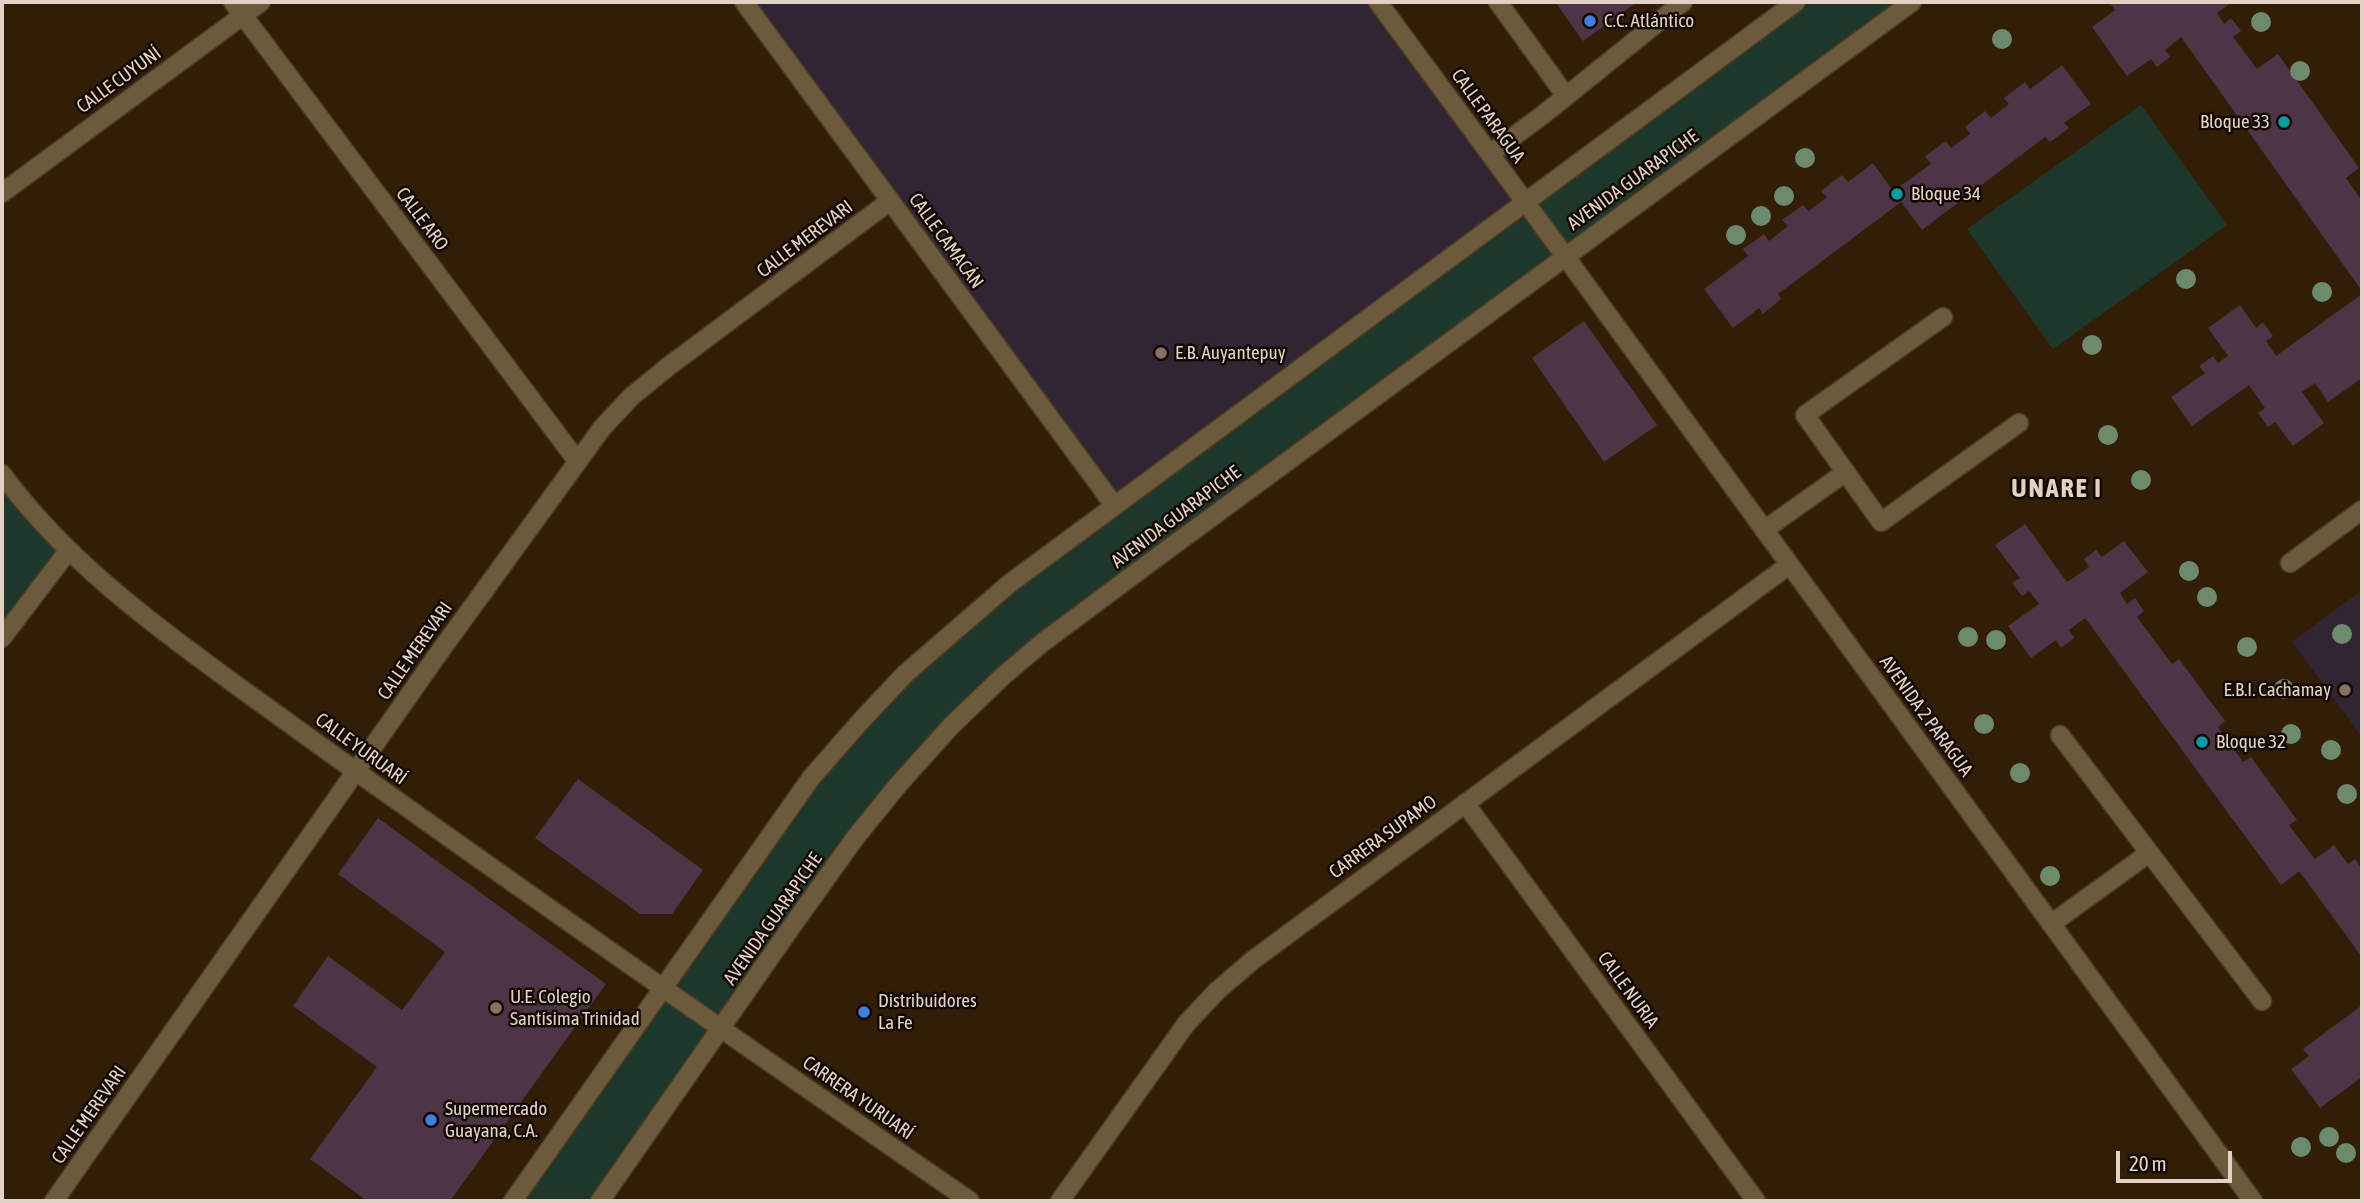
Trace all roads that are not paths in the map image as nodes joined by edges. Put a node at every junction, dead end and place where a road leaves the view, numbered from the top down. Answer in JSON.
{"nodes":[{"id":1,"x":261,"y":2,"type":"edge"},
{"id":2,"x":744,"y":2,"type":"edge"},
{"id":3,"x":1378,"y":2,"type":"edge"},
{"id":4,"x":1498,"y":2,"type":"edge"},
{"id":5,"x":1683,"y":2,"type":"edge"},
{"id":6,"x":1796,"y":2,"type":"edge"},
{"id":7,"x":1912,"y":2,"type":"edge"},
{"id":8,"x":238,"y":8,"type":"edge"},
{"id":9,"x":1566,"y":96,"type":"junction"},
{"id":10,"x":1490,"y":154,"type":"junction"},
{"id":11,"x":2,"y":193,"type":"edge"},
{"id":12,"x":891,"y":201,"type":"junction"},
{"id":13,"x":1525,"y":201,"type":"junction"},
{"id":14,"x":1565,"y":256,"type":"junction"},
{"id":15,"x":1943,"y":317,"type":"dead end"},
{"id":16,"x":2019,"y":423,"type":"dead end"},
{"id":17,"x":578,"y":462,"type":"junction"},
{"id":18,"x":1846,"y":472,"type":"junction"},
{"id":19,"x":2,"y":474,"type":"edge"},
{"id":20,"x":1114,"y":505,"type":"junction"},
{"id":21,"x":2362,"y":510,"type":"edge"},
{"id":22,"x":1764,"y":530,"type":"junction"},
{"id":23,"x":68,"y":551,"type":"junction"},
{"id":24,"x":2290,"y":562,"type":"dead end"},
{"id":25,"x":1789,"y":565,"type":"junction"},
{"id":26,"x":2,"y":638,"type":"edge"},
{"id":27,"x":2060,"y":735,"type":"dead end"},
{"id":28,"x":356,"y":772,"type":"junction"},
{"id":29,"x":1465,"y":803,"type":"junction"},
{"id":30,"x":2149,"y":852,"type":"junction"},
{"id":31,"x":2051,"y":924,"type":"junction"},
{"id":32,"x":663,"y":989,"type":"junction"},
{"id":33,"x":2262,"y":1001,"type":"dead end"},
{"id":34,"x":721,"y":1030,"type":"junction"},
{"id":35,"x":2250,"y":1200,"type":"edge"},
{"id":36,"x":54,"y":1201,"type":"edge"},
{"id":37,"x":513,"y":1201,"type":"edge"},
{"id":38,"x":600,"y":1201,"type":"edge"},
{"id":39,"x":970,"y":1201,"type":"edge"},
{"id":40,"x":1060,"y":1201,"type":"edge"},
{"id":41,"x":1756,"y":1201,"type":"edge"}],
"edges":[{"from":1,"to":8,"type":"street","name":"CALLE CUYUNÍ"},
{"from":2,"to":12,"type":"street","name":"CALLE CAMACÁN"},
{"from":3,"to":10,"type":"street","name":"CALLE PARAGUA"},
{"from":4,"to":9,"type":"street"},
{"from":5,"to":9,"type":"street"},
{"from":6,"to":13,"type":"street"},
{"from":7,"to":14,"type":"street","name":"AVENIDA GUARAPICHE"},
{"from":8,"to":11,"type":"street","name":"CALLE CUYUNÍ"},
{"from":8,"to":17,"type":"street","name":"CALLE ARO"},
{"from":9,"to":10,"type":"street"},
{"from":10,"to":13,"type":"street","name":"CALLE PARAGUA"},
{"from":12,"to":17,"type":"street","name":"CALLE MEREVARI"},
{"from":12,"to":20,"type":"street","name":"CALLE CAMACÁN"},
{"from":13,"to":14,"type":"street","name":"CALLE PARAGUA"},
{"from":13,"to":20,"type":"street"},
{"from":14,"to":22,"type":"street","name":"AVENIDA 2 PARAGUA"},
{"from":14,"to":34,"type":"street","name":"AVENIDA GUARAPICHE"},
{"from":15,"to":18,"type":"street"},
{"from":16,"to":18,"type":"street"},
{"from":17,"to":28,"type":"street","name":"CALLE MEREVARI"},
{"from":18,"to":22,"type":"street"},
{"from":19,"to":23,"type":"street","name":"CALLE YURUARÍ"},
{"from":20,"to":32,"type":"street"},
{"from":21,"to":24,"type":"street"},
{"from":22,"to":25,"type":"street","name":"AVENIDA 2 PARAGUA"},
{"from":23,"to":26,"type":"street"},
{"from":23,"to":28,"type":"street","name":"CALLE YURUARÍ"},
{"from":25,"to":29,"type":"street","name":"CARRERA SUPAMO"},
{"from":25,"to":31,"type":"street","name":"AVENIDA 2 PARAGUA"},
{"from":27,"to":30,"type":"street"},
{"from":28,"to":32,"type":"street","name":"CALLE YURUARÍ"},
{"from":28,"to":36,"type":"street","name":"CALLE MEREVARI"},
{"from":29,"to":40,"type":"street","name":"CARRERA SUPAMO"},
{"from":29,"to":41,"type":"street","name":"CALLE NURIA"},
{"from":30,"to":31,"type":"street"},
{"from":30,"to":33,"type":"street"},
{"from":31,"to":35,"type":"street","name":"AVENIDA 2 PARAGUA"},
{"from":32,"to":34,"type":"street","name":"CALLE YURUARÍ"},
{"from":32,"to":37,"type":"street"},
{"from":34,"to":38,"type":"street","name":"AVENIDA GUARAPICHE"},
{"from":34,"to":39,"type":"street","name":"CARRERA YURUARÍ"}]}
